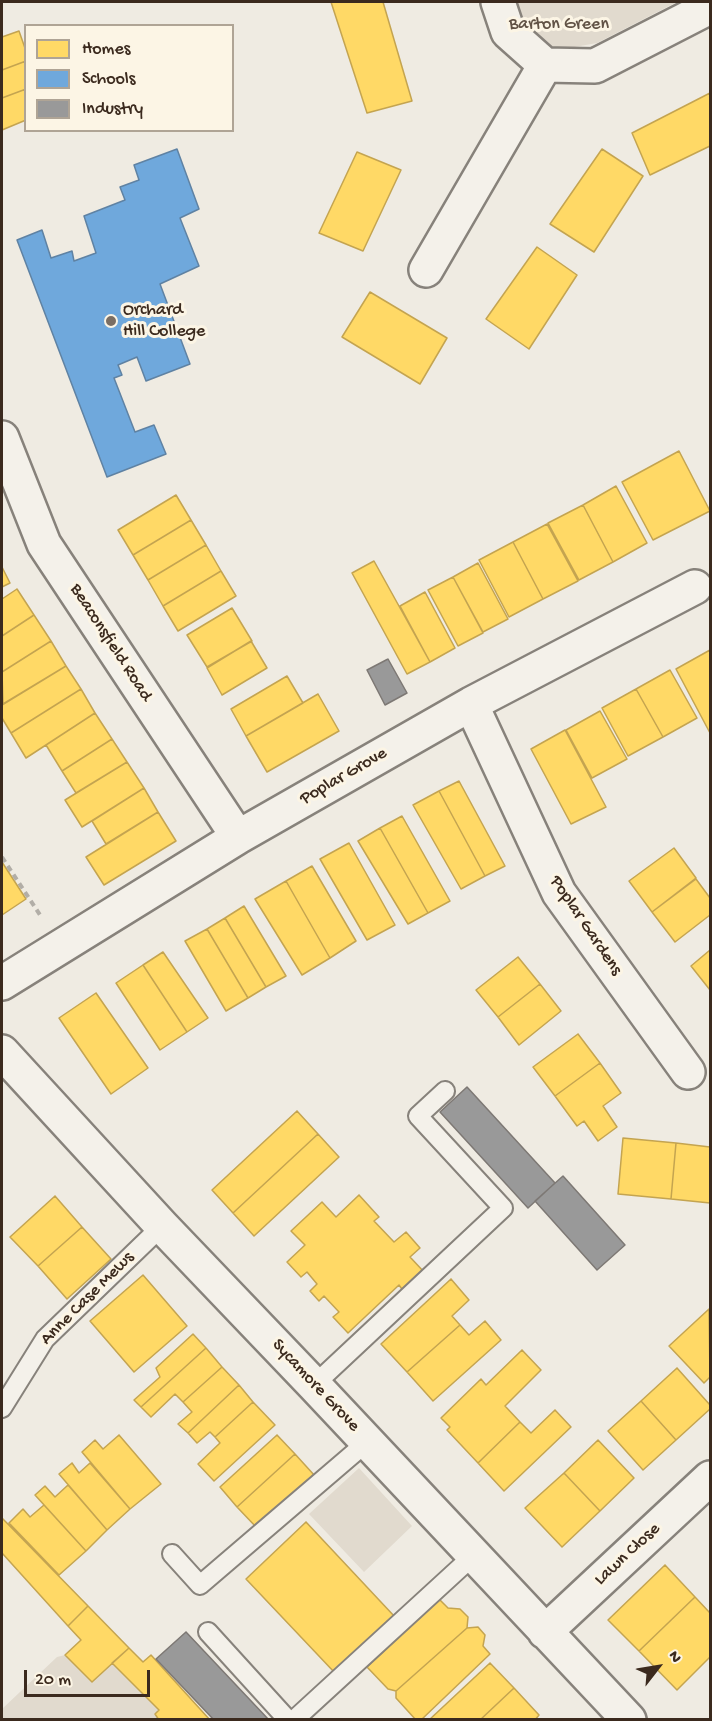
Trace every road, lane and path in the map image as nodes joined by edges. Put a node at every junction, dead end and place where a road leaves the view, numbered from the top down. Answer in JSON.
{"nodes":[{"id":1,"x":498,"y":2,"type":"edge"},
{"id":2,"x":711,"y":7,"type":"edge"},
{"id":3,"x":545,"y":65,"type":"junction"},
{"id":4,"x":426,"y":270,"type":"dead end"},
{"id":5,"x":2,"y":438,"type":"edge"},
{"id":6,"x":695,"y":587,"type":"dead end"},
{"id":7,"x":471,"y":704,"type":"junction"},
{"id":8,"x":238,"y":837,"type":"junction"},
{"id":9,"x":2,"y":856,"type":"edge"},
{"id":10,"x":60,"y":946,"type":"junction"},
{"id":11,"x":2,"y":983,"type":"edge"},
{"id":12,"x":2,"y":1052,"type":"edge"},
{"id":13,"x":688,"y":1072,"type":"dead end"},
{"id":14,"x":445,"y":1091,"type":"dead end"},
{"id":15,"x":162,"y":1226,"type":"junction"},
{"id":16,"x":314,"y":1385,"type":"junction"},
{"id":17,"x":2,"y":1408,"type":"edge"},
{"id":18,"x":367,"y":1442,"type":"junction"},
{"id":19,"x":711,"y":1478,"type":"edge"},
{"id":20,"x":172,"y":1554,"type":"dead end"},
{"id":21,"x":474,"y":1555,"type":"junction"},
{"id":22,"x":208,"y":1632,"type":"dead end"},
{"id":23,"x":545,"y":1632,"type":"junction"},
{"id":24,"x":624,"y":1718,"type":"edge"},
{"id":25,"x":288,"y":1719,"type":"edge"},
{"id":26,"x":294,"y":1719,"type":"edge"}],
"edges":[{"from":1,"to":3,"type":"street"},
{"from":2,"to":3,"type":"street"},
{"from":3,"to":4,"type":"street"},
{"from":5,"to":8,"type":"street","name":"Beaconsfield Road"},
{"from":6,"to":7,"type":"street","name":"Poplar Grove"},
{"from":7,"to":8,"type":"street","name":"Poplar Grove"},
{"from":7,"to":13,"type":"street","name":"Poplar Gardens"},
{"from":8,"to":10,"type":"street","name":"Poplar Grove"},
{"from":9,"to":10,"type":"path"},
{"from":10,"to":11,"type":"street","name":"Poplar Grove"},
{"from":12,"to":15,"type":"street","name":"Sycamore Grove"},
{"from":14,"to":16,"type":"lane"},
{"from":15,"to":16,"type":"street","name":"Sycamore Grove"},
{"from":15,"to":17,"type":"lane","name":"Anne Case Mews"},
{"from":16,"to":18,"type":"street","name":"Sycamore Grove"},
{"from":18,"to":20,"type":"lane"},
{"from":18,"to":21,"type":"street","name":"Sycamore Grove"},
{"from":19,"to":23,"type":"street","name":"Lawn Close"},
{"from":21,"to":23,"type":"street","name":"Sycamore Grove"},
{"from":21,"to":26,"type":"lane"},
{"from":22,"to":25,"type":"lane"},
{"from":23,"to":24,"type":"street","name":"Sycamore Grove"}]}
